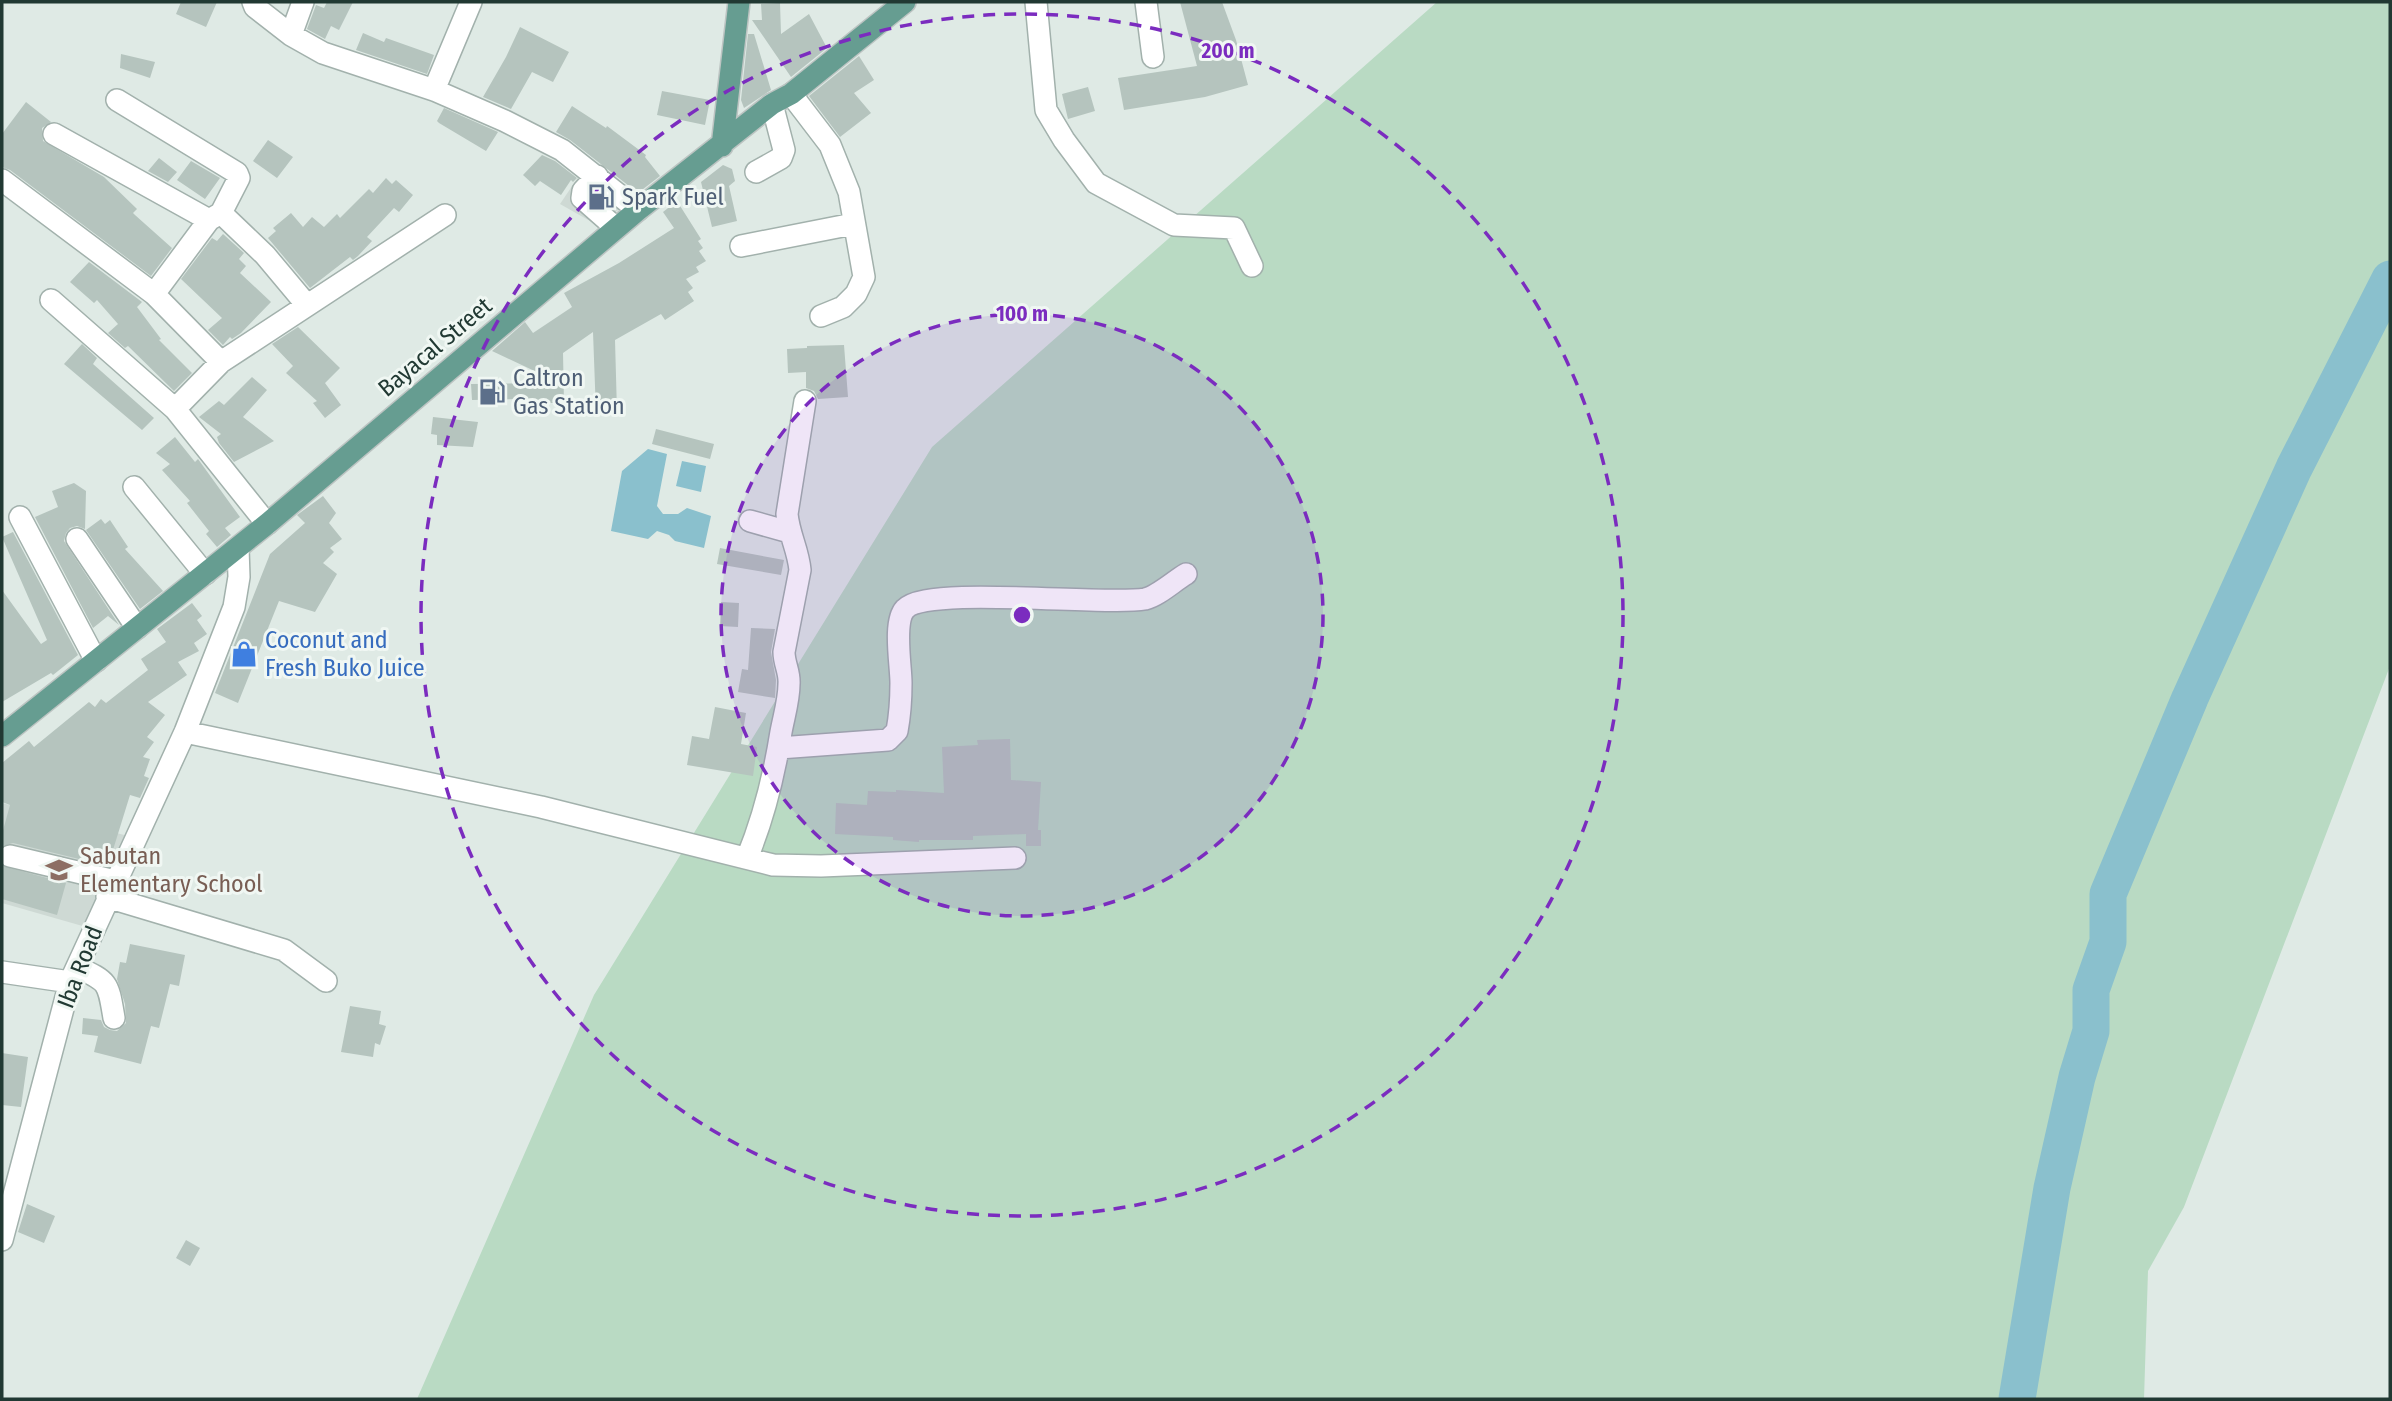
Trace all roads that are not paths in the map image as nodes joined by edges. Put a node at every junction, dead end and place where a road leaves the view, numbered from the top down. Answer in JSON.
{"nodes":[{"id":1,"x":253,"y":2,"type":"edge"},
{"id":2,"x":303,"y":2,"type":"edge"},
{"id":3,"x":471,"y":2,"type":"edge"},
{"id":4,"x":739,"y":2,"type":"edge"},
{"id":5,"x":905,"y":2,"type":"edge"},
{"id":6,"x":1036,"y":2,"type":"edge"},
{"id":7,"x":1146,"y":2,"type":"edge"},
{"id":8,"x":291,"y":34,"type":"junction"},
{"id":9,"x":1153,"y":57,"type":"dead end"},
{"id":10,"x":433,"y":90,"type":"junction"},
{"id":11,"x":782,"y":99,"type":"junction"},
{"id":12,"x":117,"y":100,"type":"dead end"},
{"id":13,"x":54,"y":134,"type":"dead end"},
{"id":14,"x":722,"y":146,"type":"junction"},
{"id":15,"x":757,"y":172,"type":"dead end"},
{"id":16,"x":597,"y":176,"type":"junction"},
{"id":17,"x":2,"y":180,"type":"edge"},
{"id":18,"x":638,"y":210,"type":"junction"},
{"id":19,"x":445,"y":215,"type":"dead end"},
{"id":20,"x":215,"y":217,"type":"junction"},
{"id":21,"x":853,"y":224,"type":"junction"},
{"id":22,"x":616,"y":228,"type":"junction"},
{"id":23,"x":741,"y":246,"type":"dead end"},
{"id":24,"x":1252,"y":266,"type":"dead end"},
{"id":25,"x":155,"y":294,"type":"junction"},
{"id":26,"x":51,"y":300,"type":"dead end"},
{"id":27,"x":306,"y":304,"type":"junction"},
{"id":28,"x":821,"y":316,"type":"dead end"},
{"id":29,"x":221,"y":362,"type":"junction"},
{"id":30,"x":806,"y":401,"type":"dead end"},
{"id":31,"x":175,"y":410,"type":"junction"},
{"id":32,"x":134,"y":487,"type":"dead end"},
{"id":33,"x":20,"y":517,"type":"dead end"},
{"id":34,"x":750,"y":521,"type":"dead end"},
{"id":35,"x":267,"y":524,"type":"junction"},
{"id":36,"x":789,"y":532,"type":"junction"},
{"id":37,"x":77,"y":539,"type":"dead end"},
{"id":38,"x":238,"y":548,"type":"junction"},
{"id":39,"x":205,"y":574,"type":"junction"},
{"id":40,"x":1186,"y":574,"type":"dead end"},
{"id":41,"x":137,"y":628,"type":"junction"},
{"id":42,"x":96,"y":661,"type":"junction"},
{"id":43,"x":185,"y":732,"type":"junction"},
{"id":44,"x":2,"y":736,"type":"edge"},
{"id":45,"x":779,"y":748,"type":"junction"},
{"id":46,"x":10,"y":856,"type":"dead end"},
{"id":47,"x":747,"y":858,"type":"junction"},
{"id":48,"x":1015,"y":858,"type":"dead end"},
{"id":49,"x":111,"y":889,"type":"junction"},
{"id":50,"x":2,"y":972,"type":"edge"},
{"id":51,"x":73,"y":975,"type":"junction"},
{"id":52,"x":326,"y":981,"type":"dead end"},
{"id":53,"x":114,"y":1018,"type":"dead end"},
{"id":54,"x":2,"y":1240,"type":"edge"}],
"edges":[{"from":1,"to":8,"type":"street"},
{"from":2,"to":8,"type":"street"},
{"from":3,"to":10,"type":"street"},
{"from":4,"to":14,"type":"main road"},
{"from":5,"to":11,"type":"main road","name":"Bayacal Street"},
{"from":6,"to":24,"type":"street"},
{"from":7,"to":9,"type":"street"},
{"from":8,"to":10,"type":"street"},
{"from":10,"to":16,"type":"street"},
{"from":11,"to":14,"type":"main road","name":"Bayacal Street"},
{"from":11,"to":15,"type":"street"},
{"from":11,"to":21,"type":"street"},
{"from":12,"to":20,"type":"street"},
{"from":13,"to":20,"type":"street"},
{"from":14,"to":18,"type":"main road","name":"Bayacal Street"},
{"from":16,"to":18,"type":"street"},
{"from":16,"to":22,"type":"street"},
{"from":17,"to":25,"type":"street"},
{"from":18,"to":22,"type":"main road","name":"Bayacal Street"},
{"from":19,"to":27,"type":"street"},
{"from":20,"to":25,"type":"street"},
{"from":20,"to":27,"type":"street"},
{"from":21,"to":23,"type":"street"},
{"from":21,"to":28,"type":"street"},
{"from":22,"to":35,"type":"main road","name":"Bayacal Street"},
{"from":25,"to":29,"type":"street"},
{"from":26,"to":31,"type":"street"},
{"from":27,"to":29,"type":"street"},
{"from":29,"to":31,"type":"street"},
{"from":30,"to":36,"type":"street"},
{"from":31,"to":35,"type":"street"},
{"from":32,"to":39,"type":"street"},
{"from":33,"to":42,"type":"street"},
{"from":34,"to":36,"type":"street"},
{"from":35,"to":38,"type":"main road","name":"Bayacal Street"},
{"from":36,"to":45,"type":"street"},
{"from":37,"to":41,"type":"street"},
{"from":38,"to":39,"type":"main road","name":"Bayacal Street"},
{"from":38,"to":43,"type":"street","name":"Iba Road"},
{"from":39,"to":41,"type":"main road","name":"Bayacal Street"},
{"from":40,"to":45,"type":"street"},
{"from":41,"to":42,"type":"main road","name":"Bayacal Street"},
{"from":42,"to":44,"type":"main road","name":"Bayacal Street"},
{"from":43,"to":47,"type":"street"},
{"from":43,"to":49,"type":"street","name":"Iba Road"},
{"from":45,"to":47,"type":"street"},
{"from":46,"to":49,"type":"street"},
{"from":47,"to":48,"type":"street"},
{"from":49,"to":51,"type":"street","name":"Iba Road"},
{"from":49,"to":52,"type":"street"},
{"from":50,"to":51,"type":"street"},
{"from":51,"to":53,"type":"street"},
{"from":51,"to":54,"type":"street","name":"Iba Road"}]}
